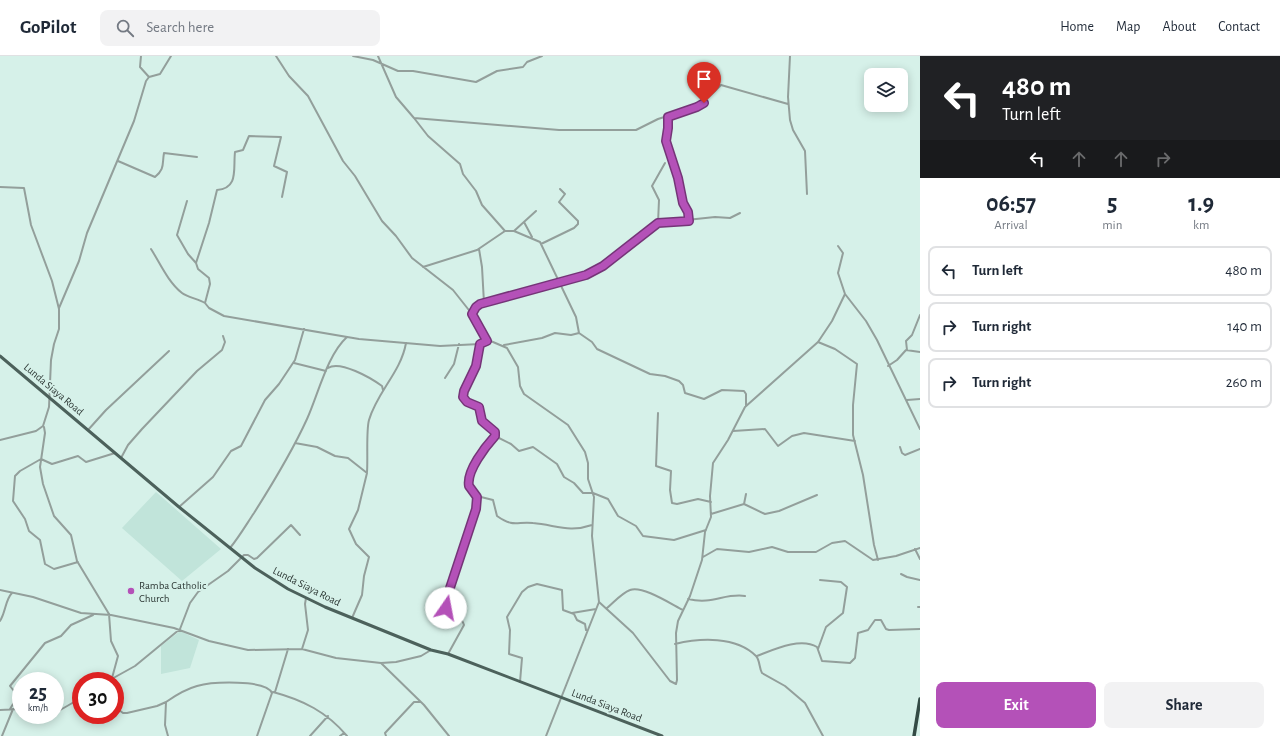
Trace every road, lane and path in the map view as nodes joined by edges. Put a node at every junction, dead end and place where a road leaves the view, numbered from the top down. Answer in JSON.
{"nodes":[{"id":1,"x":141,"y":56,"type":"edge"},
{"id":2,"x":171,"y":56,"type":"edge"},
{"id":3,"x":276,"y":56,"type":"edge"},
{"id":4,"x":353,"y":56,"type":"edge"},
{"id":5,"x":378,"y":56,"type":"edge"},
{"id":6,"x":542,"y":56,"type":"edge"},
{"id":7,"x":790,"y":56,"type":"edge"},
{"id":8,"x":381,"y":64,"type":"junction"},
{"id":9,"x":149,"y":77,"type":"junction"},
{"id":10,"x":788,"y":104,"type":"junction"},
{"id":11,"x":668,"y":117,"type":"junction"},
{"id":12,"x":414,"y":118,"type":"junction"},
{"id":13,"x":197,"y":157,"type":"dead end"},
{"id":14,"x":118,"y":161,"type":"junction"},
{"id":15,"x":665,"y":163,"type":"dead end"},
{"id":16,"x":0,"y":187,"type":"edge"},
{"id":17,"x":560,"y":189,"type":"dead end"},
{"id":18,"x":807,"y":194,"type":"dead end"},
{"id":19,"x":282,"y":197,"type":"dead end"},
{"id":20,"x":187,"y":201,"type":"dead end"},
{"id":21,"x":536,"y":211,"type":"dead end"},
{"id":22,"x":740,"y":213,"type":"dead end"},
{"id":23,"x":689,"y":221,"type":"junction"},
{"id":24,"x":524,"y":222,"type":"junction"},
{"id":25,"x":658,"y":223,"type":"junction"},
{"id":26,"x":504,"y":231,"type":"junction"},
{"id":27,"x":514,"y":231,"type":"junction"},
{"id":28,"x":533,"y":238,"type":"junction"},
{"id":29,"x":541,"y":244,"type":"junction"},
{"id":30,"x":838,"y":246,"type":"dead end"},
{"id":31,"x":151,"y":249,"type":"dead end"},
{"id":32,"x":479,"y":249,"type":"junction"},
{"id":33,"x":196,"y":263,"type":"junction"},
{"id":34,"x":423,"y":267,"type":"junction"},
{"id":35,"x":560,"y":282,"type":"junction"},
{"id":36,"x":844,"y":294,"type":"junction"},
{"id":37,"x":205,"y":303,"type":"junction"},
{"id":38,"x":484,"y":303,"type":"junction"},
{"id":39,"x":59,"y":310,"type":"junction"},
{"id":40,"x":472,"y":314,"type":"junction"},
{"id":41,"x":920,"y":315,"type":"edge"},
{"id":42,"x":304,"y":328,"type":"junction"},
{"id":43,"x":579,"y":333,"type":"junction"},
{"id":44,"x":223,"y":336,"type":"dead end"},
{"id":45,"x":347,"y":336,"type":"junction"},
{"id":46,"x":485,"y":337,"type":"junction"},
{"id":47,"x":489,"y":341,"type":"junction"},
{"id":48,"x":818,"y":342,"type":"junction"},
{"id":49,"x":406,"y":343,"type":"junction"},
{"id":50,"x":485,"y":343,"type":"junction"},
{"id":51,"x":459,"y":344,"type":"junction"},
{"id":52,"x":480,"y":344,"type":"junction"},
{"id":53,"x":503,"y":345,"type":"junction"},
{"id":54,"x":907,"y":350,"type":"junction"},
{"id":55,"x":170,"y":351,"type":"dead end"},
{"id":56,"x":0,"y":352,"type":"edge"},
{"id":57,"x":920,"y":352,"type":"edge"},
{"id":58,"x":0,"y":356,"type":"edge"},
{"id":59,"x":293,"y":363,"type":"junction"},
{"id":60,"x":888,"y":366,"type":"junction"},
{"id":61,"x":326,"y":370,"type":"junction"},
{"id":62,"x":445,"y":378,"type":"dead end"},
{"id":63,"x":383,"y":391,"type":"junction"},
{"id":64,"x":48,"y":397,"type":"junction"},
{"id":65,"x":920,"y":399,"type":"edge"},
{"id":66,"x":907,"y":400,"type":"junction"},
{"id":67,"x":746,"y":406,"type":"junction"},
{"id":68,"x":658,"y":413,"type":"dead end"},
{"id":69,"x":43,"y":426,"type":"junction"},
{"id":70,"x":88,"y":430,"type":"junction"},
{"id":71,"x":920,"y":430,"type":"edge"},
{"id":72,"x":732,"y":431,"type":"junction"},
{"id":73,"x":495,"y":436,"type":"junction"},
{"id":74,"x":0,"y":440,"type":"edge"},
{"id":75,"x":855,"y":441,"type":"junction"},
{"id":76,"x":295,"y":443,"type":"junction"},
{"id":77,"x":900,"y":447,"type":"dead end"},
{"id":78,"x":920,"y":449,"type":"edge"},
{"id":79,"x":115,"y":453,"type":"junction"},
{"id":80,"x":350,"y":455,"type":"dead end"},
{"id":81,"x":121,"y":458,"type":"junction"},
{"id":82,"x":348,"y":458,"type":"junction"},
{"id":83,"x":41,"y":459,"type":"junction"},
{"id":84,"x":367,"y":473,"type":"junction"},
{"id":85,"x":593,"y":493,"type":"junction"},
{"id":86,"x":746,"y":494,"type":"dead end"},
{"id":87,"x":817,"y":495,"type":"dead end"},
{"id":88,"x":477,"y":496,"type":"junction"},
{"id":89,"x":711,"y":502,"type":"junction"},
{"id":90,"x":744,"y":504,"type":"junction"},
{"id":91,"x":179,"y":507,"type":"junction"},
{"id":92,"x":711,"y":514,"type":"junction"},
{"id":93,"x":592,"y":525,"type":"junction"},
{"id":94,"x":706,"y":530,"type":"junction"},
{"id":95,"x":300,"y":535,"type":"dead end"},
{"id":96,"x":230,"y":548,"type":"junction"},
{"id":97,"x":920,"y":548,"type":"edge"},
{"id":98,"x":915,"y":549,"type":"junction"},
{"id":99,"x":703,"y":557,"type":"junction"},
{"id":100,"x":242,"y":558,"type":"junction"},
{"id":101,"x":920,"y":559,"type":"edge"},
{"id":102,"x":878,"y":560,"type":"junction"},
{"id":103,"x":78,"y":562,"type":"junction"},
{"id":104,"x":901,"y":574,"type":"dead end"},
{"id":105,"x":820,"y":580,"type":"dead end"},
{"id":106,"x":920,"y":580,"type":"edge"},
{"id":107,"x":0,"y":590,"type":"edge"},
{"id":108,"x":12,"y":593,"type":"junction"},
{"id":109,"x":745,"y":596,"type":"dead end"},
{"id":110,"x":306,"y":598,"type":"junction"},
{"id":111,"x":688,"y":599,"type":"junction"},
{"id":112,"x":599,"y":602,"type":"junction"},
{"id":113,"x":607,"y":608,"type":"junction"},
{"id":114,"x":596,"y":609,"type":"junction"},
{"id":115,"x":683,"y":610,"type":"junction"},
{"id":116,"x":572,"y":613,"type":"junction"},
{"id":117,"x":94,"y":614,"type":"junction"},
{"id":118,"x":109,"y":614,"type":"junction"},
{"id":119,"x":352,"y":618,"type":"junction"},
{"id":120,"x":0,"y":620,"type":"edge"},
{"id":121,"x":180,"y":629,"type":"junction"},
{"id":122,"x":920,"y":629,"type":"edge"},
{"id":123,"x":586,"y":631,"type":"junction"},
{"id":124,"x":675,"y":644,"type":"junction"},
{"id":125,"x":288,"y":649,"type":"junction"},
{"id":126,"x":302,"y":649,"type":"junction"},
{"id":127,"x":818,"y":649,"type":"junction"},
{"id":128,"x":431,"y":650,"type":"junction"},
{"id":129,"x":448,"y":654,"type":"junction"},
{"id":130,"x":757,"y":656,"type":"junction"},
{"id":131,"x":381,"y":663,"type":"junction"},
{"id":132,"x":114,"y":672,"type":"edge"},
{"id":133,"x":124,"y":672,"type":"edge"},
{"id":134,"x":520,"y":682,"type":"junction"},
{"id":135,"x":272,"y":691,"type":"junction"},
{"id":136,"x":275,"y":692,"type":"junction"},
{"id":137,"x":562,"y":698,"type":"junction"},
{"id":138,"x":920,"y":699,"type":"edge"},
{"id":139,"x":166,"y":702,"type":"junction"},
{"id":140,"x":424,"y":705,"type":"junction"},
{"id":141,"x":10,"y":709,"type":"joint"},
{"id":142,"x":0,"y":710,"type":"edge"},
{"id":143,"x":12,"y":711,"type":"edge"},
{"id":144,"x":124,"y":713,"type":"edge"},
{"id":145,"x":328,"y":716,"type":"junction"},
{"id":146,"x":344,"y":733,"type":"junction"},
{"id":147,"x":2,"y":736,"type":"edge"},
{"id":148,"x":168,"y":736,"type":"edge"},
{"id":149,"x":257,"y":736,"type":"edge"},
{"id":150,"x":310,"y":736,"type":"edge"},
{"id":151,"x":340,"y":736,"type":"edge"},
{"id":152,"x":347,"y":736,"type":"edge"},
{"id":153,"x":386,"y":736,"type":"edge"},
{"id":154,"x":448,"y":736,"type":"edge"},
{"id":155,"x":546,"y":736,"type":"edge"},
{"id":156,"x":662,"y":736,"type":"edge"},
{"id":157,"x":823,"y":736,"type":"edge"},
{"id":158,"x":914,"y":736,"type":"edge"}],
"edges":[{"from":1,"to":9,"type":"street"},
{"from":2,"to":9,"type":"street"},
{"from":3,"to":34,"type":"street"},
{"from":4,"to":8,"type":"street"},
{"from":5,"to":8,"type":"street"},
{"from":6,"to":8,"type":"street"},
{"from":7,"to":10,"type":"street"},
{"from":8,"to":12,"type":"street"},
{"from":9,"to":14,"type":"street"},
{"from":10,"to":11,"type":"street"},
{"from":10,"to":18,"type":"street"},
{"from":11,"to":12,"type":"street"},
{"from":11,"to":23,"type":"street"},
{"from":12,"to":26,"type":"street"},
{"from":13,"to":14,"type":"street"},
{"from":14,"to":39,"type":"street"},
{"from":15,"to":25,"type":"street"},
{"from":16,"to":39,"type":"street"},
{"from":17,"to":29,"type":"street"},
{"from":19,"to":33,"type":"street"},
{"from":20,"to":33,"type":"street"},
{"from":21,"to":24,"type":"street"},
{"from":22,"to":23,"type":"street"},
{"from":23,"to":25,"type":"street"},
{"from":24,"to":27,"type":"street"},
{"from":24,"to":28,"type":"street"},
{"from":25,"to":35,"type":"street"},
{"from":26,"to":27,"type":"street"},
{"from":26,"to":32,"type":"street"},
{"from":27,"to":28,"type":"street"},
{"from":28,"to":29,"type":"street"},
{"from":29,"to":35,"type":"street"},
{"from":30,"to":36,"type":"street"},
{"from":31,"to":37,"type":"street"},
{"from":32,"to":34,"type":"street"},
{"from":32,"to":38,"type":"street"},
{"from":33,"to":37,"type":"street"},
{"from":34,"to":40,"type":"street"},
{"from":35,"to":38,"type":"street"},
{"from":35,"to":43,"type":"street"},
{"from":36,"to":48,"type":"street"},
{"from":36,"to":60,"type":"street"},
{"from":37,"to":42,"type":"street"},
{"from":38,"to":40,"type":"street"},
{"from":39,"to":64,"type":"street"},
{"from":40,"to":46,"type":"street"},
{"from":41,"to":54,"type":"street"},
{"from":42,"to":45,"type":"street"},
{"from":42,"to":59,"type":"street"},
{"from":43,"to":53,"type":"street"},
{"from":43,"to":67,"type":"street"},
{"from":44,"to":81,"type":"street"},
{"from":45,"to":49,"type":"street"},
{"from":45,"to":61,"type":"street"},
{"from":46,"to":47,"type":"street"},
{"from":46,"to":50,"type":"street"},
{"from":47,"to":50,"type":"street"},
{"from":47,"to":53,"type":"street"},
{"from":48,"to":67,"type":"street"},
{"from":48,"to":75,"type":"street"},
{"from":49,"to":51,"type":"street"},
{"from":49,"to":63,"type":"street"},
{"from":50,"to":52,"type":"street"},
{"from":51,"to":52,"type":"street"},
{"from":51,"to":62,"type":"street"},
{"from":52,"to":73,"type":"street"},
{"from":53,"to":85,"type":"street"},
{"from":54,"to":57,"type":"street"},
{"from":54,"to":60,"type":"street"},
{"from":55,"to":70,"type":"street"},
{"from":56,"to":58,"type":"street"},
{"from":58,"to":64,"type":"main road","name":"Lunda Siaya Road"},
{"from":59,"to":61,"type":"street"},
{"from":59,"to":91,"type":"street"},
{"from":60,"to":66,"type":"street"},
{"from":61,"to":63,"type":"street"},
{"from":61,"to":76,"type":"street"},
{"from":63,"to":84,"type":"street"},
{"from":64,"to":69,"type":"street"},
{"from":64,"to":70,"type":"main road","name":"Lunda Siaya Road"},
{"from":65,"to":66,"type":"street"},
{"from":66,"to":71,"type":"street"},
{"from":67,"to":72,"type":"street"},
{"from":68,"to":89,"type":"street"},
{"from":69,"to":74,"type":"street"},
{"from":69,"to":83,"type":"street"},
{"from":70,"to":79,"type":"main road","name":"Lunda Siaya Road"},
{"from":72,"to":75,"type":"street"},
{"from":72,"to":89,"type":"street"},
{"from":73,"to":85,"type":"street"},
{"from":73,"to":88,"type":"street"},
{"from":75,"to":102,"type":"street"},
{"from":76,"to":82,"type":"street"},
{"from":76,"to":96,"type":"street"},
{"from":77,"to":78,"type":"street"},
{"from":79,"to":81,"type":"main road","name":"Lunda Siaya Road"},
{"from":79,"to":83,"type":"street"},
{"from":80,"to":82,"type":"street"},
{"from":81,"to":91,"type":"main road","name":"Lunda Siaya Road"},
{"from":82,"to":84,"type":"street"},
{"from":83,"to":103,"type":"street"},
{"from":83,"to":103,"type":"street"},
{"from":84,"to":119,"type":"street"},
{"from":85,"to":93,"type":"street"},
{"from":85,"to":94,"type":"street"},
{"from":86,"to":90,"type":"street"},
{"from":87,"to":90,"type":"street"},
{"from":88,"to":93,"type":"street"},
{"from":88,"to":129,"type":"street"},
{"from":89,"to":92,"type":"street"},
{"from":90,"to":92,"type":"street"},
{"from":91,"to":96,"type":"main road","name":"Lunda Siaya Road"},
{"from":92,"to":94,"type":"street"},
{"from":93,"to":112,"type":"street"},
{"from":94,"to":99,"type":"street"},
{"from":95,"to":100,"type":"street"},
{"from":96,"to":100,"type":"main road","name":"Lunda Siaya Road"},
{"from":97,"to":98,"type":"street"},
{"from":98,"to":101,"type":"street"},
{"from":98,"to":102,"type":"street"},
{"from":99,"to":102,"type":"street"},
{"from":99,"to":111,"type":"street"},
{"from":100,"to":110,"type":"main road","name":"Lunda Siaya Road"},
{"from":100,"to":121,"type":"street"},
{"from":103,"to":118,"type":"street"},
{"from":104,"to":106,"type":"street"},
{"from":105,"to":127,"type":"street"},
{"from":107,"to":108,"type":"street"},
{"from":108,"to":117,"type":"street"},
{"from":108,"to":120,"type":"street"},
{"from":109,"to":111,"type":"street"},
{"from":110,"to":119,"type":"main road","name":"Lunda Siaya Road"},
{"from":110,"to":126,"type":"street"},
{"from":111,"to":115,"type":"street"},
{"from":112,"to":113,"type":"street"},
{"from":112,"to":114,"type":"street"},
{"from":113,"to":115,"type":"street"},
{"from":113,"to":124,"type":"street"},
{"from":114,"to":116,"type":"street"},
{"from":114,"to":123,"type":"street"},
{"from":115,"to":124,"type":"street"},
{"from":116,"to":123,"type":"street"},
{"from":116,"to":134,"type":"street"},
{"from":117,"to":118,"type":"street"},
{"from":117,"to":141,"type":"street"},
{"from":118,"to":121,"type":"street"},
{"from":118,"to":132,"type":"street"},
{"from":119,"to":128,"type":"main road","name":"Lunda Siaya Road"},
{"from":121,"to":125,"type":"street"},
{"from":121,"to":133,"type":"street"},
{"from":122,"to":127,"type":"street"},
{"from":123,"to":137,"type":"street"},
{"from":124,"to":130,"type":"street"},
{"from":125,"to":126,"type":"street"},
{"from":125,"to":136,"type":"street"},
{"from":126,"to":131,"type":"street"},
{"from":127,"to":130,"type":"street"},
{"from":128,"to":129,"type":"main road","name":"Lunda Siaya Road"},
{"from":128,"to":131,"type":"street"},
{"from":129,"to":134,"type":"main road","name":"Lunda Siaya Road"},
{"from":130,"to":157,"type":"street"},
{"from":131,"to":140,"type":"street"},
{"from":134,"to":137,"type":"main road","name":"Lunda Siaya Road"},
{"from":135,"to":136,"type":"street"},
{"from":135,"to":139,"type":"street"},
{"from":135,"to":149,"type":"street"},
{"from":136,"to":145,"type":"street"},
{"from":137,"to":155,"type":"street"},
{"from":137,"to":156,"type":"main road","name":"Lunda Siaya Road"},
{"from":138,"to":158,"type":"highway"},
{"from":139,"to":144,"type":"street"},
{"from":139,"to":148,"type":"street"},
{"from":140,"to":153,"type":"street"},
{"from":140,"to":154,"type":"street"},
{"from":141,"to":142,"type":"street"},
{"from":143,"to":147,"type":"street"},
{"from":145,"to":146,"type":"street"},
{"from":145,"to":150,"type":"street"},
{"from":146,"to":151,"type":"street"},
{"from":146,"to":152,"type":"street"}]}
